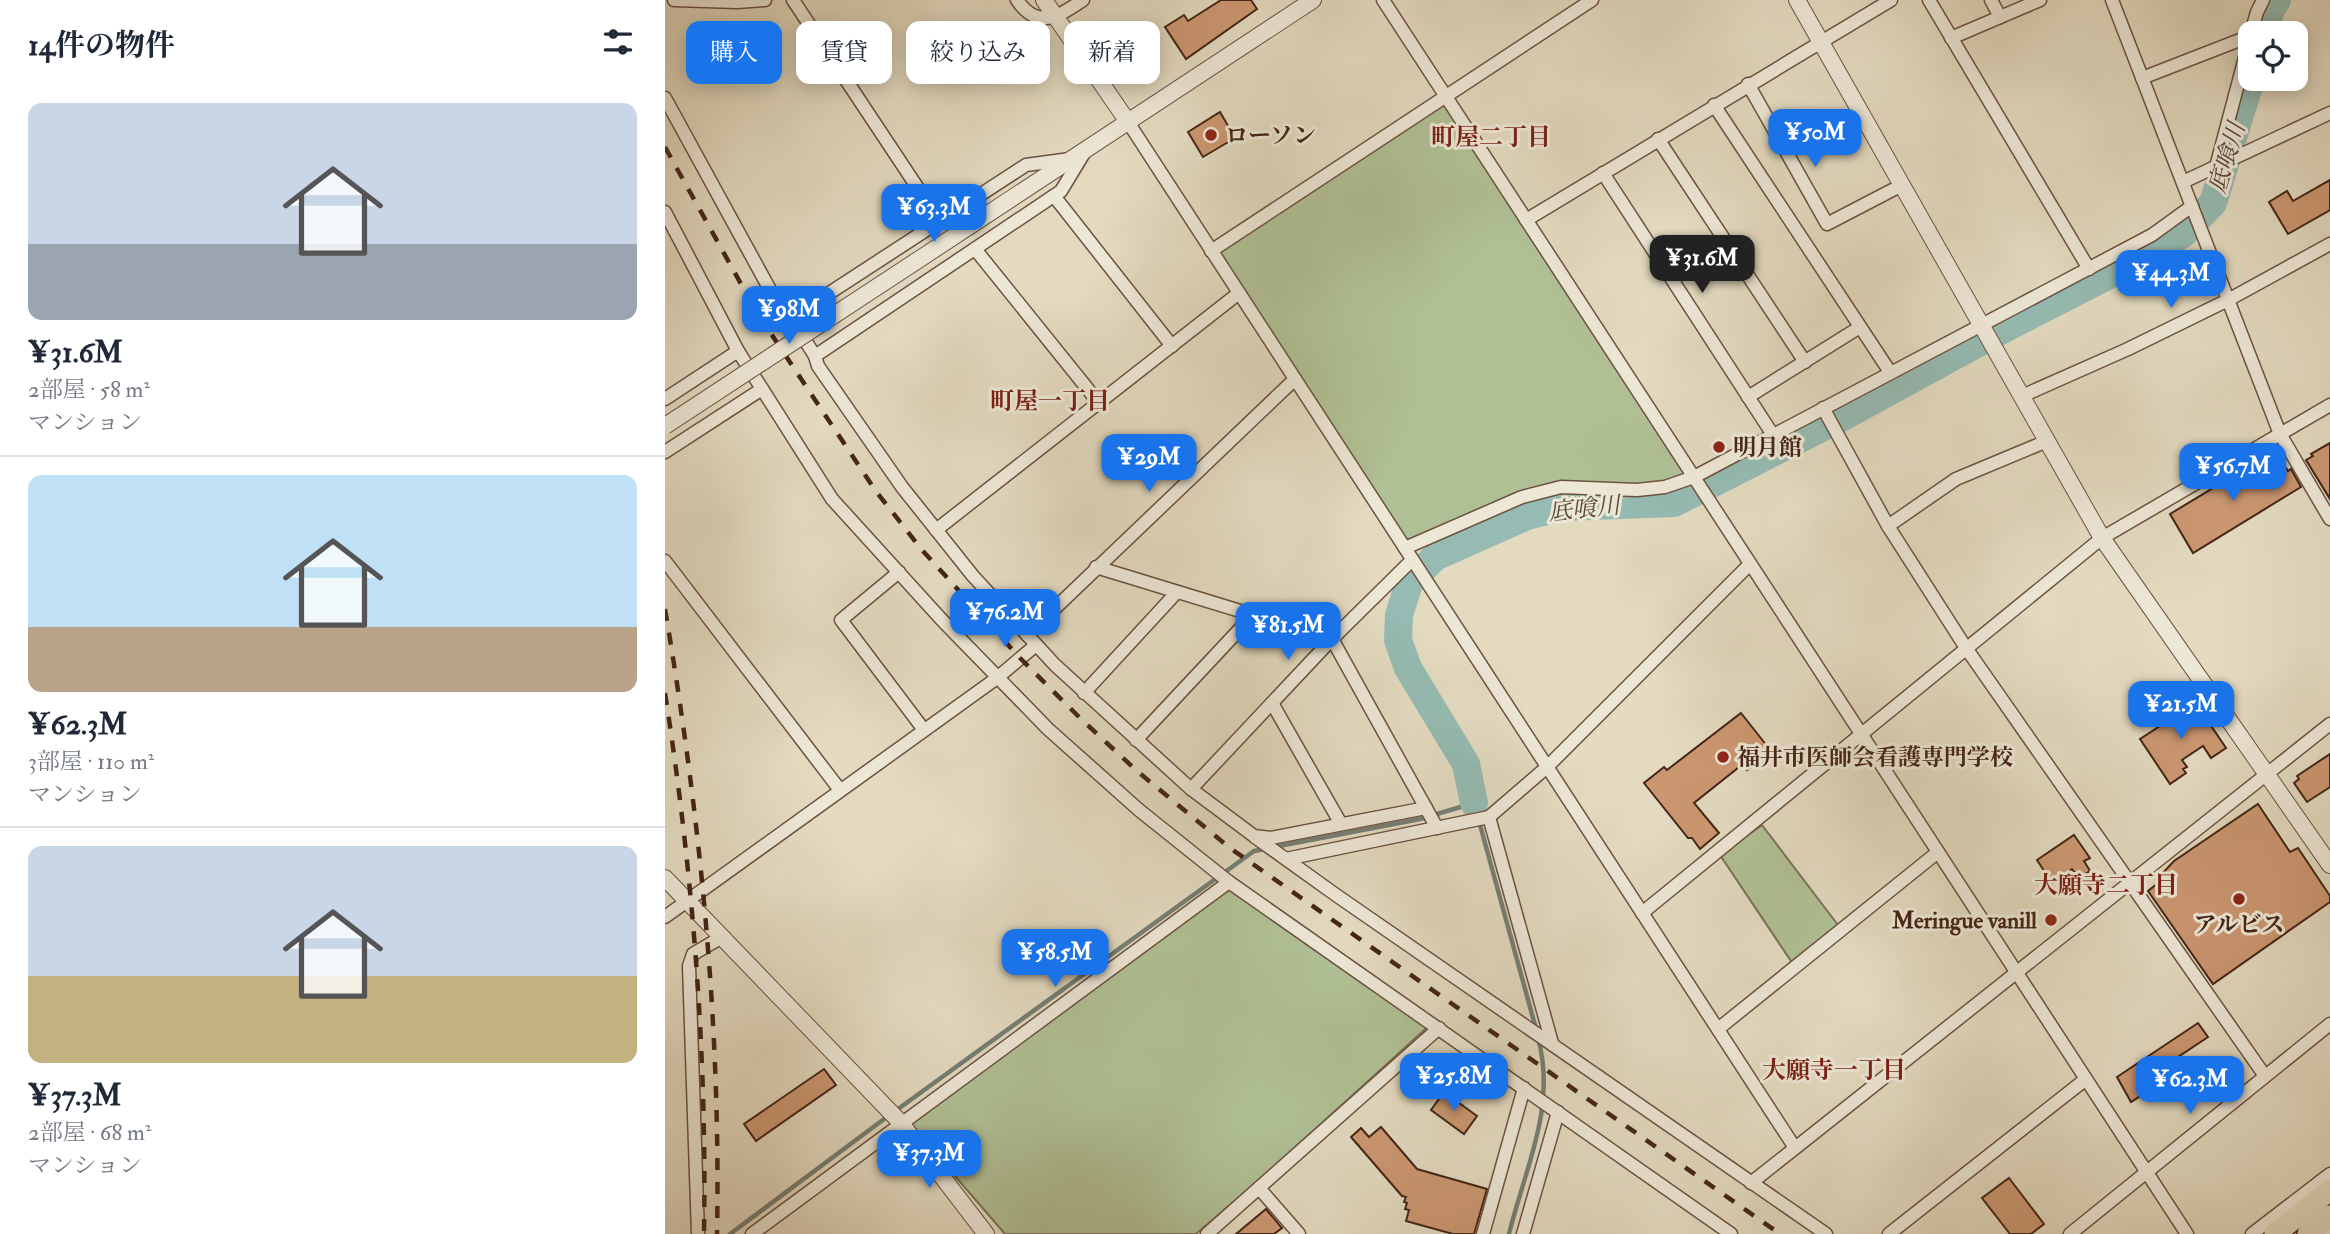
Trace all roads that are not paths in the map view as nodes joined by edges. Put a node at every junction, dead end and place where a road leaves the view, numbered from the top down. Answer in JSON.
{"nodes":[{"id":1,"x":674,"y":0,"type":"edge"},
{"id":2,"x":765,"y":0,"type":"edge"},
{"id":3,"x":793,"y":0,"type":"edge"},
{"id":4,"x":1017,"y":0,"type":"edge"},
{"id":5,"x":1044,"y":0,"type":"edge"},
{"id":6,"x":1313,"y":0,"type":"edge"},
{"id":7,"x":1383,"y":0,"type":"edge"},
{"id":8,"x":1591,"y":0,"type":"edge"},
{"id":9,"x":1797,"y":0,"type":"edge"},
{"id":10,"x":1891,"y":0,"type":"edge"},
{"id":11,"x":1929,"y":0,"type":"edge"},
{"id":12,"x":1991,"y":0,"type":"edge"},
{"id":13,"x":2040,"y":0,"type":"edge"},
{"id":14,"x":2112,"y":0,"type":"edge"},
{"id":15,"x":2263,"y":0,"type":"edge"},
{"id":16,"x":1076,"y":2,"type":"edge"},
{"id":17,"x":2000,"y":17,"type":"junction"},
{"id":18,"x":1056,"y":18,"type":"junction"},
{"id":19,"x":2254,"y":21,"type":"edge"},
{"id":20,"x":1951,"y":38,"type":"junction"},
{"id":21,"x":2238,"y":40,"type":"edge"},
{"id":22,"x":1820,"y":41,"type":"junction"},
{"id":23,"x":2142,"y":78,"type":"junction"},
{"id":24,"x":2238,"y":84,"type":"edge"},
{"id":25,"x":1748,"y":85,"type":"junction"},
{"id":26,"x":1445,"y":95,"type":"junction"},
{"id":27,"x":665,"y":98,"type":"edge"},
{"id":28,"x":1714,"y":106,"type":"junction"},
{"id":29,"x":2330,"y":113,"type":"edge"},
{"id":30,"x":1128,"y":122,"type":"junction"},
{"id":31,"x":1658,"y":139,"type":"junction"},
{"id":32,"x":1079,"y":154,"type":"junction"},
{"id":33,"x":2216,"y":167,"type":"junction"},
{"id":34,"x":1603,"y":173,"type":"junction"},
{"id":35,"x":2183,"y":183,"type":"junction"},
{"id":36,"x":1902,"y":185,"type":"junction"},
{"id":37,"x":1054,"y":196,"type":"junction"},
{"id":38,"x":2192,"y":206,"type":"junction"},
{"id":39,"x":665,"y":212,"type":"edge"},
{"id":40,"x":1526,"y":219,"type":"junction"},
{"id":41,"x":939,"y":220,"type":"junction"},
{"id":42,"x":2330,"y":244,"type":"edge"},
{"id":43,"x":975,"y":249,"type":"junction"},
{"id":44,"x":1212,"y":251,"type":"junction"},
{"id":45,"x":2089,"y":269,"type":"junction"},
{"id":46,"x":1239,"y":293,"type":"junction"},
{"id":47,"x":2228,"y":300,"type":"junction"},
{"id":48,"x":791,"y":318,"type":"junction"},
{"id":49,"x":1981,"y":324,"type":"junction"},
{"id":50,"x":1860,"y":327,"type":"junction"},
{"id":51,"x":1172,"y":346,"type":"junction"},
{"id":52,"x":738,"y":351,"type":"junction"},
{"id":53,"x":815,"y":356,"type":"junction"},
{"id":54,"x":1805,"y":362,"type":"junction"},
{"id":55,"x":1890,"y":372,"type":"junction"},
{"id":56,"x":1295,"y":379,"type":"junction"},
{"id":57,"x":762,"y":389,"type":"junction"},
{"id":58,"x":2022,"y":396,"type":"junction"},
{"id":59,"x":1748,"y":397,"type":"junction"},
{"id":60,"x":665,"y":399,"type":"edge"},
{"id":61,"x":1099,"y":403,"type":"junction"},
{"id":62,"x":2330,"y":405,"type":"edge"},
{"id":63,"x":1823,"y":408,"type":"junction"},
{"id":64,"x":665,"y":426,"type":"edge"},
{"id":65,"x":2280,"y":434,"type":"junction"},
{"id":66,"x":1773,"y":435,"type":"junction"},
{"id":67,"x":2047,"y":441,"type":"junction"},
{"id":68,"x":665,"y":452,"type":"edge"},
{"id":69,"x":1693,"y":477,"type":"junction"},
{"id":70,"x":2330,"y":519,"type":"edge"},
{"id":71,"x":1888,"y":526,"type":"junction"},
{"id":72,"x":936,"y":530,"type":"junction"},
{"id":73,"x":2102,"y":538,"type":"junction"},
{"id":74,"x":1405,"y":548,"type":"junction"},
{"id":75,"x":1412,"y":559,"type":"junction"},
{"id":76,"x":665,"y":561,"type":"edge"},
{"id":77,"x":1750,"y":564,"type":"junction"},
{"id":78,"x":1096,"y":567,"type":"junction"},
{"id":79,"x":899,"y":572,"type":"junction"},
{"id":80,"x":1177,"y":592,"type":"junction"},
{"id":81,"x":1254,"y":615,"type":"junction"},
{"id":82,"x":1332,"y":639,"type":"junction"},
{"id":83,"x":1032,"y":640,"type":"junction"},
{"id":84,"x":1966,"y":648,"type":"junction"},
{"id":85,"x":996,"y":678,"type":"junction"},
{"id":86,"x":1084,"y":693,"type":"junction"},
{"id":87,"x":1272,"y":703,"type":"junction"},
{"id":88,"x":2330,"y":723,"type":"edge"},
{"id":89,"x":924,"y":730,"type":"junction"},
{"id":90,"x":1861,"y":733,"type":"junction"},
{"id":91,"x":1136,"y":740,"type":"junction"},
{"id":92,"x":1547,"y":767,"type":"junction"},
{"id":93,"x":2266,"y":774,"type":"junction"},
{"id":94,"x":1191,"y":789,"type":"junction"},
{"id":95,"x":840,"y":790,"type":"junction"},
{"id":96,"x":1426,"y":808,"type":"junction"},
{"id":97,"x":1489,"y":817,"type":"junction"},
{"id":98,"x":1342,"y":824,"type":"junction"},
{"id":99,"x":1437,"y":828,"type":"junction"},
{"id":100,"x":1254,"y":836,"type":"junction"},
{"id":101,"x":1938,"y":852,"type":"junction"},
{"id":102,"x":1286,"y":859,"type":"junction"},
{"id":103,"x":2330,"y":865,"type":"edge"},
{"id":104,"x":665,"y":878,"type":"edge"},
{"id":105,"x":1229,"y":882,"type":"junction"},
{"id":106,"x":2130,"y":883,"type":"junction"},
{"id":107,"x":688,"y":901,"type":"junction"},
{"id":108,"x":1642,"y":913,"type":"junction"},
{"id":109,"x":665,"y":917,"type":"edge"},
{"id":110,"x":722,"y":937,"type":"junction"},
{"id":111,"x":2017,"y":973,"type":"junction"},
{"id":112,"x":2330,"y":1024,"type":"edge"},
{"id":113,"x":1439,"y":1028,"type":"junction"},
{"id":114,"x":1717,"y":1029,"type":"junction"},
{"id":115,"x":1552,"y":1044,"type":"junction"},
{"id":116,"x":2265,"y":1076,"type":"junction"},
{"id":117,"x":2085,"y":1079,"type":"junction"},
{"id":118,"x":1524,"y":1088,"type":"junction"},
{"id":119,"x":1558,"y":1112,"type":"junction"},
{"id":120,"x":901,"y":1123,"type":"junction"},
{"id":121,"x":1795,"y":1148,"type":"junction"},
{"id":122,"x":2147,"y":1172,"type":"junction"},
{"id":123,"x":2330,"y":1174,"type":"edge"},
{"id":124,"x":1751,"y":1183,"type":"junction"},
{"id":125,"x":1259,"y":1188,"type":"junction"},
{"id":126,"x":2330,"y":1190,"type":"edge"},
{"id":127,"x":2330,"y":1216,"type":"edge"},
{"id":128,"x":698,"y":1234,"type":"edge"},
{"id":129,"x":752,"y":1234,"type":"edge"},
{"id":130,"x":986,"y":1234,"type":"edge"},
{"id":131,"x":1206,"y":1234,"type":"edge"},
{"id":132,"x":1299,"y":1234,"type":"edge"},
{"id":133,"x":1483,"y":1234,"type":"edge"},
{"id":134,"x":1523,"y":1234,"type":"edge"},
{"id":135,"x":1731,"y":1234,"type":"edge"},
{"id":136,"x":1826,"y":1234,"type":"edge"},
{"id":137,"x":1889,"y":1234,"type":"edge"},
{"id":138,"x":2070,"y":1234,"type":"edge"},
{"id":139,"x":2187,"y":1234,"type":"edge"},
{"id":140,"x":2252,"y":1234,"type":"edge"},
{"id":141,"x":2275,"y":1234,"type":"edge"},
{"id":142,"x":2308,"y":1234,"type":"edge"}],
"edges":[{"from":1,"to":2,"type":"street"},
{"from":3,"to":41,"type":"street"},
{"from":4,"to":18,"type":"street"},
{"from":5,"to":18,"type":"street"},
{"from":6,"to":30,"type":"street"},
{"from":7,"to":26,"type":"street"},
{"from":8,"to":26,"type":"street"},
{"from":9,"to":22,"type":"street"},
{"from":10,"to":22,"type":"street"},
{"from":11,"to":20,"type":"street"},
{"from":12,"to":17,"type":"street"},
{"from":13,"to":17,"type":"street"},
{"from":14,"to":23,"type":"street"},
{"from":15,"to":19,"type":"street"},
{"from":16,"to":18,"type":"street"},
{"from":17,"to":20,"type":"street"},
{"from":18,"to":30,"type":"street"},
{"from":20,"to":45,"type":"street"},
{"from":21,"to":23,"type":"street"},
{"from":22,"to":25,"type":"street"},
{"from":22,"to":36,"type":"street"},
{"from":23,"to":35,"type":"street"},
{"from":24,"to":33,"type":"street"},
{"from":25,"to":28,"type":"street"},
{"from":25,"to":36,"type":"street"},
{"from":26,"to":40,"type":"street"},
{"from":26,"to":44,"type":"street"},
{"from":27,"to":48,"type":"street"},
{"from":28,"to":31,"type":"street"},
{"from":28,"to":50,"type":"street"},
{"from":29,"to":33,"type":"street"},
{"from":30,"to":32,"type":"street"},
{"from":30,"to":44,"type":"street"},
{"from":31,"to":34,"type":"street"},
{"from":31,"to":54,"type":"street"},
{"from":32,"to":37,"type":"street"},
{"from":32,"to":41,"type":"street"},
{"from":32,"to":64,"type":"street","bridge":true},
{"from":33,"to":35,"type":"street"},
{"from":34,"to":40,"type":"street"},
{"from":34,"to":59,"type":"street"},
{"from":35,"to":38,"type":"street"},
{"from":36,"to":49,"type":"street"},
{"from":37,"to":43,"type":"street"},
{"from":37,"to":51,"type":"street"},
{"from":38,"to":45,"type":"street"},
{"from":38,"to":47,"type":"street"},
{"from":39,"to":52,"type":"street"},
{"from":40,"to":69,"type":"street"},
{"from":41,"to":48,"type":"street"},
{"from":42,"to":47,"type":"street"},
{"from":43,"to":53,"type":"street"},
{"from":43,"to":61,"type":"street"},
{"from":44,"to":46,"type":"street"},
{"from":45,"to":49,"type":"street"},
{"from":46,"to":51,"type":"street"},
{"from":46,"to":56,"type":"street"},
{"from":47,"to":58,"type":"street"},
{"from":47,"to":65,"type":"street"},
{"from":48,"to":53,"type":"street"},
{"from":49,"to":55,"type":"street"},
{"from":49,"to":58,"type":"street"},
{"from":50,"to":54,"type":"street"},
{"from":50,"to":55,"type":"street"},
{"from":51,"to":61,"type":"street"},
{"from":52,"to":57,"type":"street"},
{"from":52,"to":60,"type":"street"},
{"from":53,"to":72,"type":"street"},
{"from":54,"to":59,"type":"street"},
{"from":55,"to":63,"type":"street"},
{"from":56,"to":74,"type":"street"},
{"from":56,"to":78,"type":"street"},
{"from":57,"to":68,"type":"street"},
{"from":57,"to":79,"type":"street"},
{"from":58,"to":67,"type":"street"},
{"from":59,"to":66,"type":"street"},
{"from":61,"to":72,"type":"street"},
{"from":62,"to":65,"type":"street"},
{"from":63,"to":66,"type":"street"},
{"from":63,"to":71,"type":"street"},
{"from":65,"to":70,"type":"street"},
{"from":65,"to":73,"type":"street"},
{"from":66,"to":69,"type":"street"},
{"from":67,"to":71,"type":"street"},
{"from":67,"to":73,"type":"street"},
{"from":69,"to":74,"type":"street"},
{"from":69,"to":77,"type":"street"},
{"from":71,"to":84,"type":"street"},
{"from":72,"to":83,"type":"street"},
{"from":73,"to":84,"type":"street"},
{"from":73,"to":93,"type":"street"},
{"from":74,"to":75,"type":"street"},
{"from":75,"to":82,"type":"street"},
{"from":75,"to":92,"type":"street"},
{"from":76,"to":95,"type":"street"},
{"from":77,"to":90,"type":"street"},
{"from":77,"to":92,"type":"street"},
{"from":78,"to":80,"type":"street"},
{"from":78,"to":83,"type":"street"},
{"from":79,"to":85,"type":"street"},
{"from":79,"to":89,"type":"street"},
{"from":80,"to":81,"type":"street"},
{"from":80,"to":86,"type":"street"},
{"from":81,"to":82,"type":"street"},
{"from":81,"to":91,"type":"street"},
{"from":82,"to":87,"type":"street"},
{"from":82,"to":96,"type":"street"},
{"from":83,"to":85,"type":"street"},
{"from":83,"to":86,"type":"street"},
{"from":84,"to":90,"type":"street"},
{"from":84,"to":106,"type":"street"},
{"from":85,"to":89,"type":"street"},
{"from":85,"to":105,"type":"street"},
{"from":86,"to":91,"type":"street"},
{"from":87,"to":94,"type":"street"},
{"from":87,"to":98,"type":"street"},
{"from":88,"to":93,"type":"street"},
{"from":89,"to":95,"type":"street"},
{"from":90,"to":101,"type":"street"},
{"from":90,"to":108,"type":"street"},
{"from":91,"to":94,"type":"street"},
{"from":92,"to":97,"type":"street"},
{"from":92,"to":108,"type":"street"},
{"from":93,"to":103,"type":"street"},
{"from":93,"to":106,"type":"street"},
{"from":94,"to":100,"type":"street"},
{"from":95,"to":107,"type":"street"},
{"from":96,"to":98,"type":"street"},
{"from":96,"to":99,"type":"street"},
{"from":97,"to":99,"type":"street"},
{"from":97,"to":115,"type":"street"},
{"from":98,"to":100,"type":"street"},
{"from":99,"to":102,"type":"street"},
{"from":100,"to":102,"type":"street"},
{"from":101,"to":111,"type":"street"},
{"from":101,"to":114,"type":"street"},
{"from":102,"to":115,"type":"street"},
{"from":104,"to":107,"type":"street"},
{"from":105,"to":113,"type":"street"},
{"from":105,"to":120,"type":"street"},
{"from":106,"to":111,"type":"street"},
{"from":106,"to":116,"type":"street"},
{"from":107,"to":109,"type":"street"},
{"from":107,"to":110,"type":"street"},
{"from":108,"to":114,"type":"street"},
{"from":110,"to":120,"type":"street"},
{"from":110,"to":128,"type":"street"},
{"from":111,"to":117,"type":"street"},
{"from":111,"to":121,"type":"street"},
{"from":112,"to":116,"type":"street"},
{"from":113,"to":118,"type":"street"},
{"from":113,"to":125,"type":"street"},
{"from":114,"to":121,"type":"street"},
{"from":115,"to":124,"type":"street"},
{"from":116,"to":122,"type":"street"},
{"from":117,"to":122,"type":"street"},
{"from":117,"to":137,"type":"street"},
{"from":118,"to":119,"type":"street"},
{"from":118,"to":133,"type":"street"},
{"from":119,"to":134,"type":"street"},
{"from":119,"to":135,"type":"street"},
{"from":120,"to":129,"type":"street"},
{"from":120,"to":130,"type":"street"},
{"from":121,"to":124,"type":"street"},
{"from":122,"to":138,"type":"street"},
{"from":122,"to":139,"type":"street"},
{"from":123,"to":140,"type":"street"},
{"from":124,"to":136,"type":"street"},
{"from":125,"to":131,"type":"street"},
{"from":125,"to":132,"type":"street"},
{"from":126,"to":141,"type":"highway"},
{"from":127,"to":142,"type":"highway"}]}
